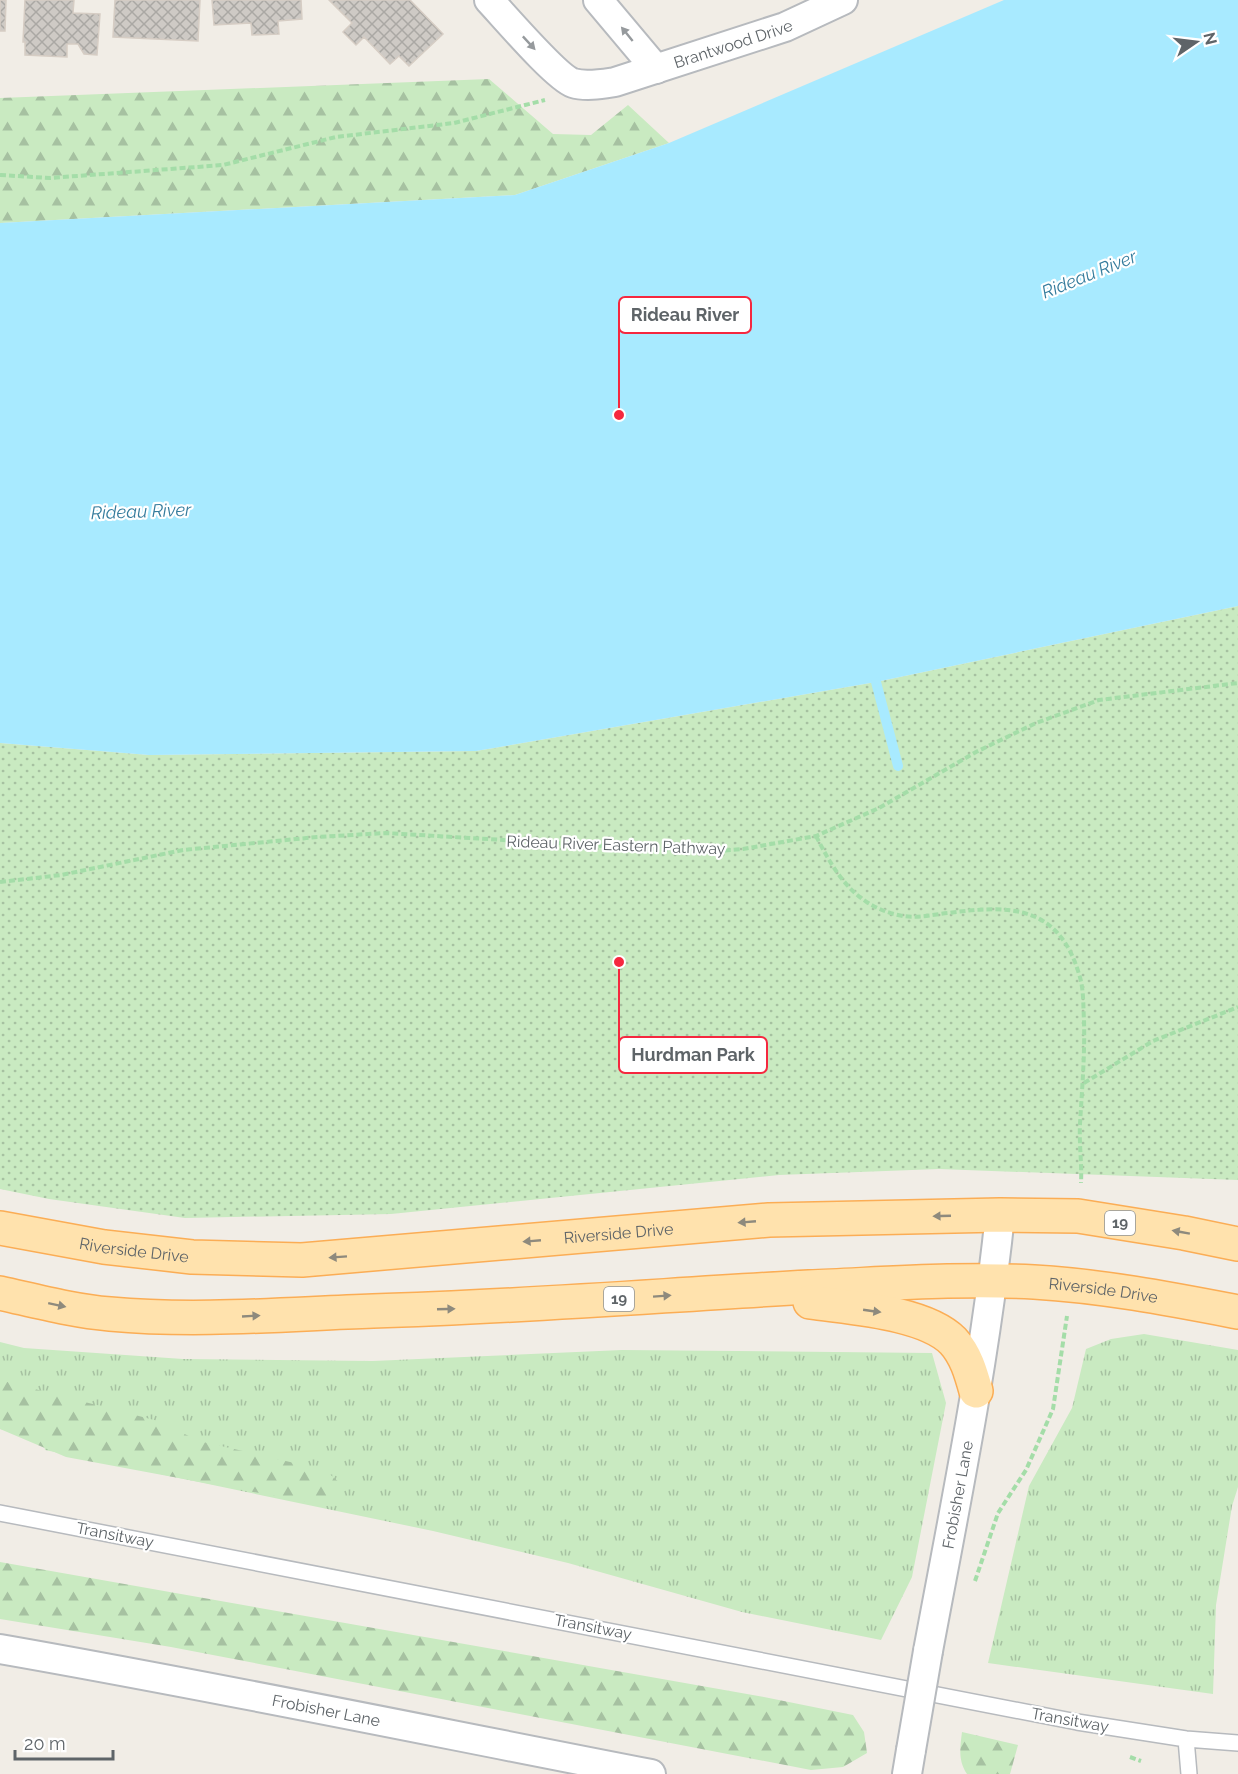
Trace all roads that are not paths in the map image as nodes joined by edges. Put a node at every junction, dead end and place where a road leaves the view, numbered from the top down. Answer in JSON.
{"nodes":[{"id":1,"x":489,"y":0,"type":"edge"},
{"id":2,"x":598,"y":0,"type":"edge"},
{"id":3,"x":843,"y":0,"type":"edge"},
{"id":4,"x":656,"y":69,"type":"junction"},
{"id":5,"x":1000,"y":1215,"type":"junction"},
{"id":6,"x":0,"y":1228,"type":"edge"},
{"id":7,"x":1238,"y":1244,"type":"edge"},
{"id":8,"x":993,"y":1281,"type":"junction"},
{"id":9,"x":731,"y":1291,"type":"junction"},
{"id":10,"x":0,"y":1293,"type":"edge"},
{"id":11,"x":1238,"y":1312,"type":"edge"},
{"id":12,"x":976,"y":1391,"type":"junction"},
{"id":13,"x":0,"y":1513,"type":"edge"},
{"id":14,"x":0,"y":1649,"type":"edge"},
{"id":15,"x":1186,"y":1739,"type":"junction"},
{"id":16,"x":1238,"y":1743,"type":"edge"},
{"id":17,"x":909,"y":1762,"type":"edge"},
{"id":18,"x":651,"y":1774,"type":"edge"},
{"id":19,"x":1189,"y":1774,"type":"edge"}],
"edges":[{"from":1,"to":4,"type":"street","name":"Brantwood Drive","one_way":true},
{"from":4,"to":2,"type":"street","one_way":true},
{"from":3,"to":4,"type":"street","name":"Brantwood Drive"},
{"from":5,"to":6,"type":"main road","name":"Riverside Drive","number":"19","one_way":true},
{"from":7,"to":5,"type":"main road","name":"Riverside Drive","number":"19","one_way":true},
{"from":5,"to":8,"type":"street","name":"Frobisher Lane"},
{"from":8,"to":9,"type":"main road","name":"Riverside Drive","number":"19"},
{"from":8,"to":11,"type":"main road","name":"Riverside Drive","number":"19"},
{"from":8,"to":12,"type":"street","name":"Frobisher Lane"},
{"from":10,"to":9,"type":"main road","name":"Riverside Drive","number":"19","one_way":true},
{"from":9,"to":12,"type":"main road","one_way":true},
{"from":12,"to":17,"type":"street","name":"Frobisher Lane","bridge":true},
{"from":13,"to":15,"type":"lane","name":"Transitway"},
{"from":14,"to":18,"type":"street","name":"Frobisher Lane"},
{"from":15,"to":16,"type":"lane","name":"Transitway"},
{"from":15,"to":19,"type":"lane"}]}
